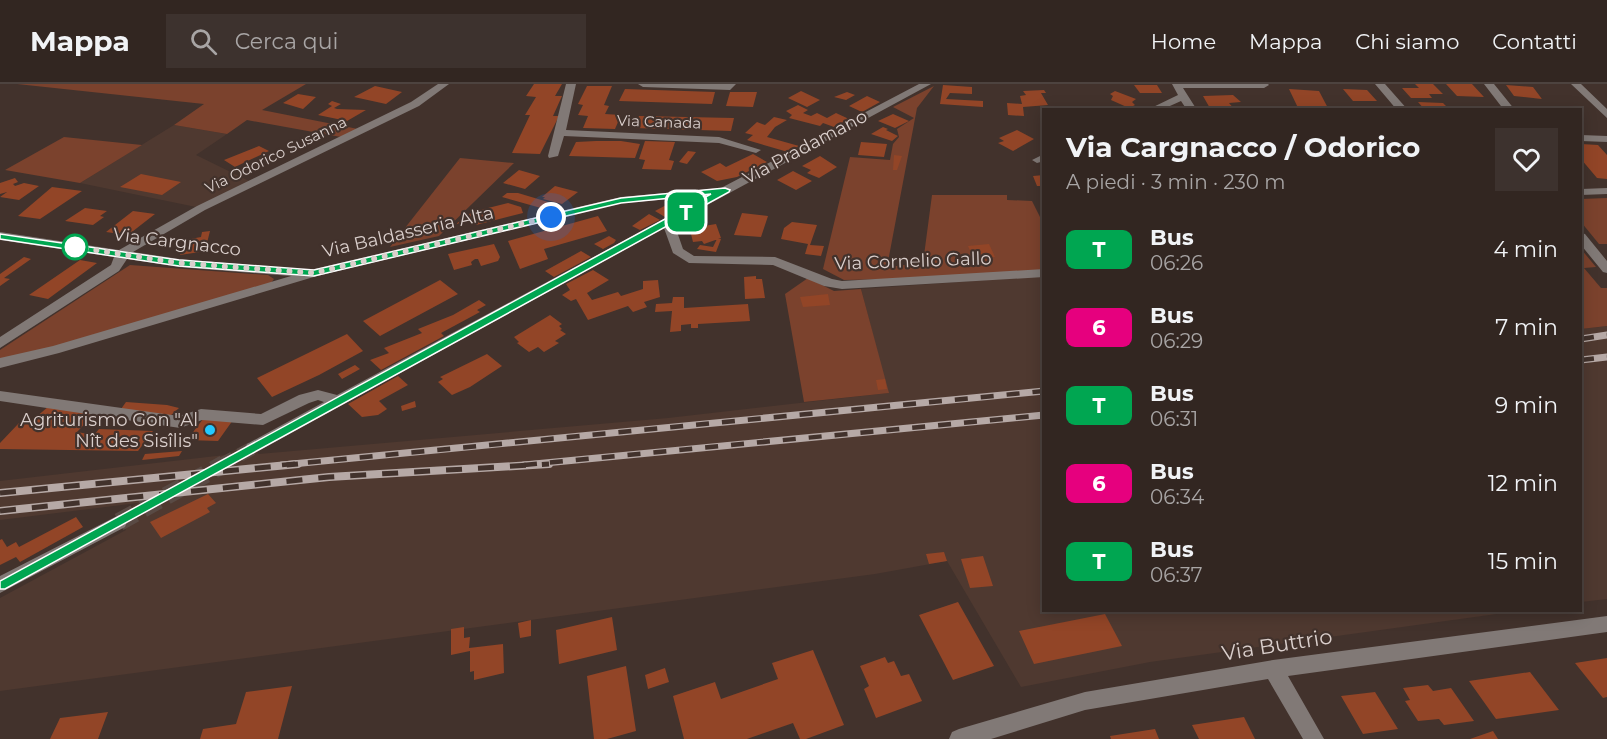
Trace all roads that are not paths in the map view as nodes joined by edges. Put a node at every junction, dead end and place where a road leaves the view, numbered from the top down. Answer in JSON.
{"nodes":[{"id":1,"x":444,"y":84,"type":"edge"},
{"id":2,"x":571,"y":84,"type":"edge"},
{"id":3,"x":643,"y":84,"type":"edge"},
{"id":4,"x":731,"y":84,"type":"edge"},
{"id":5,"x":926,"y":84,"type":"edge"},
{"id":6,"x":1176,"y":84,"type":"edge"},
{"id":7,"x":1380,"y":84,"type":"edge"},
{"id":8,"x":1489,"y":84,"type":"edge"},
{"id":9,"x":1576,"y":84,"type":"edge"},
{"id":10,"x":1264,"y":85,"type":"edge"},
{"id":11,"x":1183,"y":96,"type":"junction"},
{"id":12,"x":1156,"y":108,"type":"edge"},
{"id":13,"x":1191,"y":108,"type":"edge"},
{"id":14,"x":1401,"y":108,"type":"edge"},
{"id":15,"x":1508,"y":108,"type":"edge"},
{"id":16,"x":1607,"y":115,"type":"edge"},
{"id":17,"x":560,"y":133,"type":"junction"},
{"id":18,"x":1582,"y":138,"type":"edge"},
{"id":19,"x":1607,"y":139,"type":"edge"},
{"id":20,"x":553,"y":156,"type":"dead end"},
{"id":21,"x":780,"y":160,"type":"junction"},
{"id":22,"x":725,"y":190,"type":"junction"},
{"id":23,"x":1607,"y":191,"type":"edge"},
{"id":24,"x":1582,"y":192,"type":"edge"},
{"id":25,"x":668,"y":222,"type":"junction"},
{"id":26,"x":0,"y":236,"type":"edge"},
{"id":27,"x":1582,"y":238,"type":"edge"},
{"id":28,"x":121,"y":254,"type":"junction"},
{"id":29,"x":1607,"y":269,"type":"edge"},
{"id":30,"x":314,"y":273,"type":"junction"},
{"id":31,"x":1042,"y":273,"type":"edge"},
{"id":32,"x":0,"y":343,"type":"edge"},
{"id":33,"x":0,"y":363,"type":"edge"},
{"id":34,"x":0,"y":396,"type":"edge"},
{"id":35,"x":338,"y":401,"type":"junction"},
{"id":36,"x":253,"y":448,"type":"tunnel mouth"},
{"id":37,"x":119,"y":522,"type":"tunnel mouth"},
{"id":38,"x":0,"y":585,"type":"edge"},
{"id":39,"x":1607,"y":624,"type":"edge"},
{"id":40,"x":1273,"y":669,"type":"junction"},
{"id":41,"x":1001,"y":732,"type":"edge"},
{"id":42,"x":959,"y":739,"type":"edge"},
{"id":43,"x":1314,"y":739,"type":"edge"}],
"edges":[{"from":1,"to":28,"type":"street","name":"Via Odorico Susanna"},
{"from":2,"to":17,"type":"street"},
{"from":3,"to":4,"type":"street"},
{"from":5,"to":21,"type":"street","name":"Via Pradamano"},
{"from":6,"to":10,"type":"street"},
{"from":6,"to":11,"type":"street"},
{"from":7,"to":14,"type":"street"},
{"from":8,"to":15,"type":"street"},
{"from":9,"to":16,"type":"street"},
{"from":11,"to":12,"type":"street"},
{"from":11,"to":13,"type":"street"},
{"from":17,"to":20,"type":"street"},
{"from":17,"to":21,"type":"street","name":"Via Canada"},
{"from":18,"to":19,"type":"street"},
{"from":21,"to":22,"type":"street","name":"Via Pradamano"},
{"from":22,"to":25,"type":"street","name":"Via Pradamano"},
{"from":22,"to":30,"type":"street","name":"Via Baldasseria Alta"},
{"from":23,"to":24,"type":"street"},
{"from":25,"to":31,"type":"street","name":"Via Cornelio Gallo"},
{"from":25,"to":35,"type":"street","name":"Via Pradamano"},
{"from":26,"to":28,"type":"street","name":"Via Cargnacco"},
{"from":27,"to":29,"type":"street"},
{"from":28,"to":30,"type":"street","name":"Via Cargnacco"},
{"from":28,"to":32,"type":"street"},
{"from":30,"to":33,"type":"street","name":"Via Baldasseria Alta"},
{"from":34,"to":35,"type":"street"},
{"from":35,"to":36,"type":"street","name":"Via Pradamano"},
{"from":37,"to":38,"type":"street"},
{"from":39,"to":40,"type":"street","name":"Via Buttrio"},
{"from":40,"to":41,"type":"street","name":"Via Buttrio"},
{"from":40,"to":43,"type":"street"},
{"from":41,"to":42,"type":"street","name":"Via Buttrio"}]}
